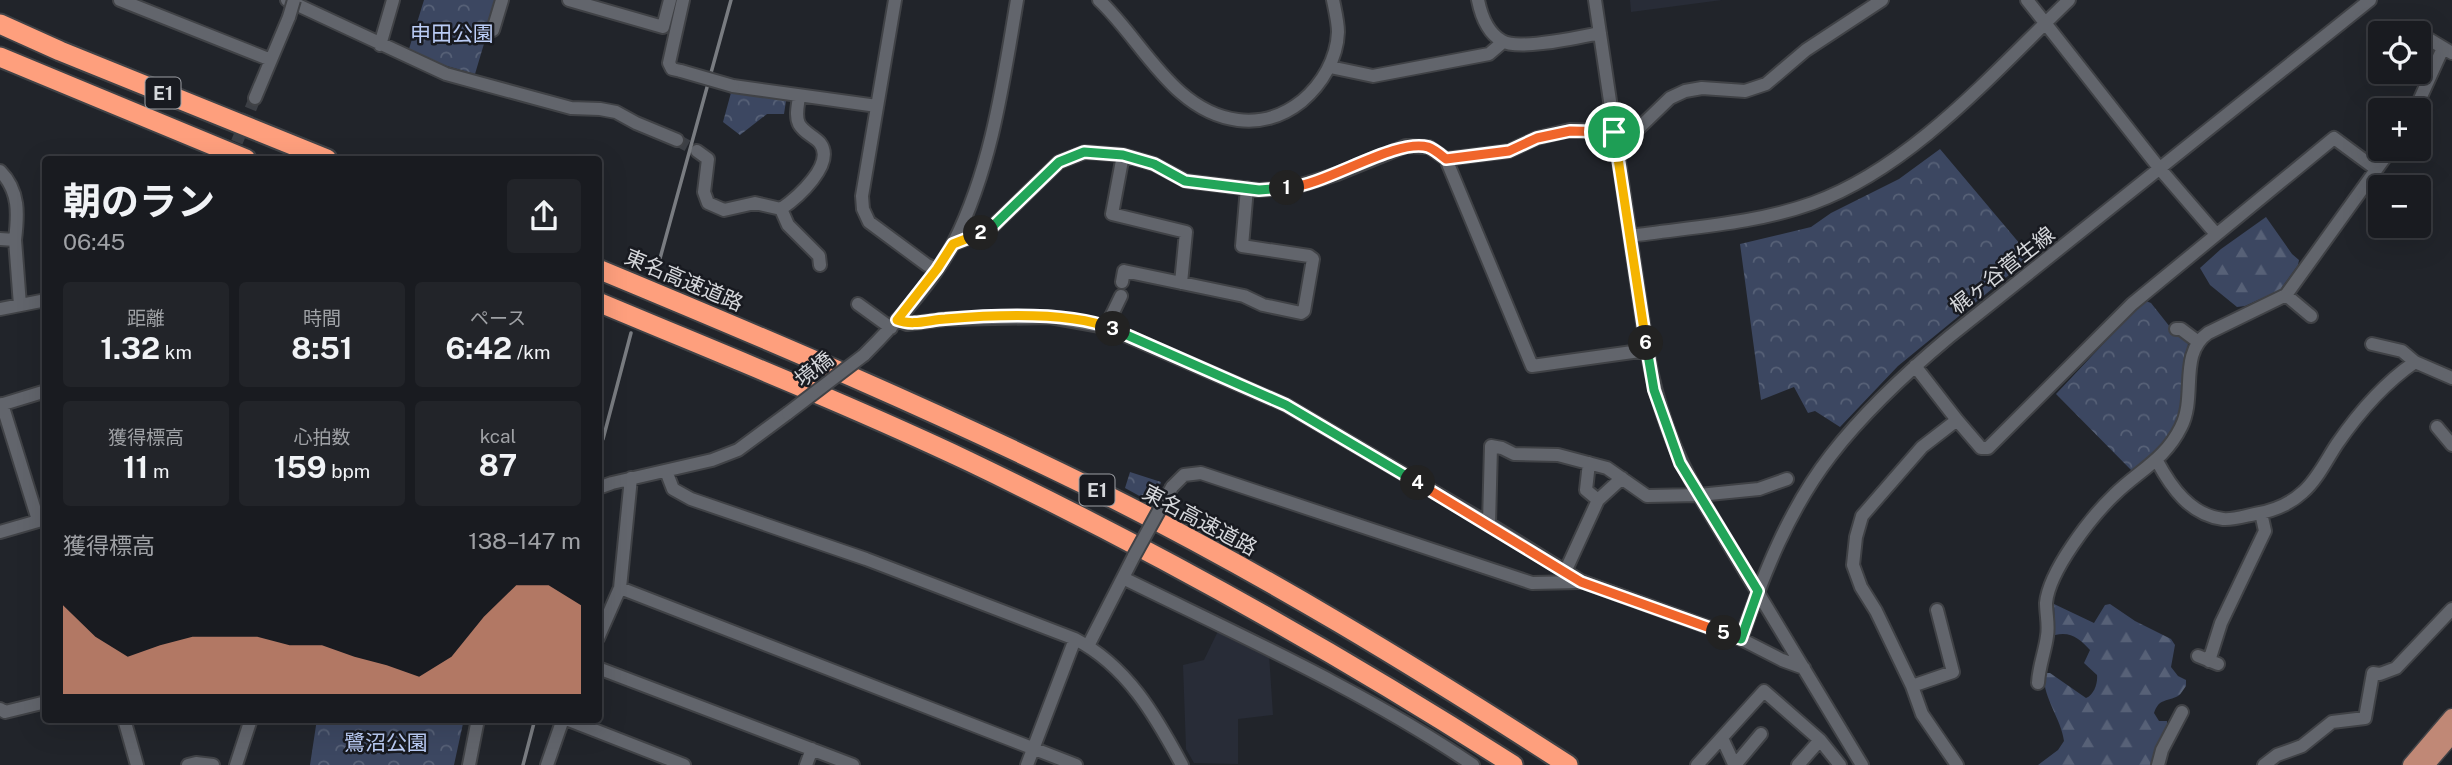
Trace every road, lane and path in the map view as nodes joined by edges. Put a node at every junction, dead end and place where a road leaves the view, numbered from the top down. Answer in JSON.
{"nodes":[{"id":1,"x":120,"y":0,"type":"edge"},
{"id":2,"x":287,"y":0,"type":"edge"},
{"id":3,"x":294,"y":0,"type":"edge"},
{"id":4,"x":393,"y":0,"type":"edge"},
{"id":5,"x":502,"y":0,"type":"edge"},
{"id":6,"x":569,"y":0,"type":"edge"},
{"id":7,"x":670,"y":0,"type":"edge"},
{"id":8,"x":683,"y":0,"type":"edge"},
{"id":9,"x":895,"y":0,"type":"edge"},
{"id":10,"x":1017,"y":0,"type":"edge"},
{"id":11,"x":1099,"y":0,"type":"edge"},
{"id":12,"x":1334,"y":0,"type":"edge"},
{"id":13,"x":1478,"y":0,"type":"edge"},
{"id":14,"x":1595,"y":0,"type":"edge"},
{"id":15,"x":1882,"y":0,"type":"edge"},
{"id":16,"x":2027,"y":0,"type":"edge"},
{"id":17,"x":2069,"y":0,"type":"edge"},
{"id":18,"x":2370,"y":0,"type":"edge"},
{"id":19,"x":587,"y":3,"type":"edge"},
{"id":20,"x":2045,"y":23,"type":"junction"},
{"id":21,"x":0,"y":24,"type":"edge"},
{"id":22,"x":493,"y":30,"type":"dead end"},
{"id":23,"x":1600,"y":33,"type":"junction"},
{"id":24,"x":2431,"y":41,"type":"edge"},
{"id":25,"x":1503,"y":42,"type":"junction"},
{"id":26,"x":380,"y":45,"type":"junction"},
{"id":27,"x":2447,"y":51,"type":"edge"},
{"id":28,"x":0,"y":57,"type":"edge"},
{"id":29,"x":271,"y":60,"type":"junction"},
{"id":30,"x":1330,"y":67,"type":"junction"},
{"id":31,"x":799,"y":97,"type":"junction"},
{"id":32,"x":255,"y":98,"type":"tunnel mouth"},
{"id":33,"x":2422,"y":98,"type":"edge"},
{"id":34,"x":877,"y":106,"type":"junction"},
{"id":35,"x":1614,"y":132,"type":"junction"},
{"id":36,"x":677,"y":140,"type":"tunnel mouth"},
{"id":37,"x":696,"y":151,"type":"tunnel mouth"},
{"id":38,"x":1123,"y":155,"type":"junction"},
{"id":39,"x":239,"y":156,"type":"edge"},
{"id":40,"x":320,"y":156,"type":"edge"},
{"id":41,"x":1446,"y":159,"type":"junction"},
{"id":42,"x":2382,"y":161,"type":"edge"},
{"id":43,"x":2160,"y":169,"type":"junction"},
{"id":44,"x":2376,"y":169,"type":"junction"},
{"id":45,"x":0,"y":172,"type":"edge"},
{"id":46,"x":1247,"y":188,"type":"junction"},
{"id":47,"x":781,"y":209,"type":"junction"},
{"id":48,"x":2216,"y":234,"type":"junction"},
{"id":49,"x":1630,"y":236,"type":"junction"},
{"id":50,"x":0,"y":239,"type":"edge"},
{"id":51,"x":15,"y":240,"type":"junction"},
{"id":52,"x":953,"y":244,"type":"junction"},
{"id":53,"x":820,"y":265,"type":"dead end"},
{"id":54,"x":937,"y":269,"type":"junction"},
{"id":55,"x":602,"y":271,"type":"edge"},
{"id":56,"x":1122,"y":282,"type":"dead end"},
{"id":57,"x":1181,"y":284,"type":"junction"},
{"id":58,"x":2286,"y":295,"type":"junction"},
{"id":59,"x":1121,"y":296,"type":"dead end"},
{"id":60,"x":42,"y":301,"type":"edge"},
{"id":61,"x":602,"y":304,"type":"edge"},
{"id":62,"x":858,"y":304,"type":"dead end"},
{"id":63,"x":20,"y":306,"type":"junction"},
{"id":64,"x":0,"y":309,"type":"edge"},
{"id":65,"x":2311,"y":316,"type":"dead end"},
{"id":66,"x":894,"y":324,"type":"junction"},
{"id":67,"x":1106,"y":327,"type":"junction"},
{"id":68,"x":2176,"y":328,"type":"dead end"},
{"id":69,"x":2197,"y":341,"type":"junction"},
{"id":70,"x":2372,"y":344,"type":"dead end"},
{"id":71,"x":1647,"y":350,"type":"junction"},
{"id":72,"x":2415,"y":362,"type":"junction"},
{"id":73,"x":1915,"y":366,"type":"junction"},
{"id":74,"x":2452,"y":378,"type":"edge"},
{"id":75,"x":42,"y":392,"type":"edge"},
{"id":76,"x":1,"y":405,"type":"edge"},
{"id":77,"x":1957,"y":421,"type":"junction"},
{"id":78,"x":2437,"y":427,"type":"dead end"},
{"id":79,"x":2452,"y":445,"type":"edge"},
{"id":80,"x":2157,"y":461,"type":"junction"},
{"id":81,"x":1589,"y":463,"type":"junction"},
{"id":82,"x":666,"y":471,"type":"junction"},
{"id":83,"x":631,"y":478,"type":"junction"},
{"id":84,"x":1622,"y":478,"type":"junction"},
{"id":85,"x":1787,"y":480,"type":"dead end"},
{"id":86,"x":602,"y":487,"type":"edge"},
{"id":87,"x":1699,"y":495,"type":"junction"},
{"id":88,"x":1598,"y":500,"type":"junction"},
{"id":89,"x":2261,"y":513,"type":"junction"},
{"id":90,"x":42,"y":519,"type":"edge"},
{"id":91,"x":1489,"y":524,"type":"junction"},
{"id":92,"x":0,"y":532,"type":"edge"},
{"id":93,"x":1565,"y":572,"type":"junction"},
{"id":94,"x":1124,"y":575,"type":"junction"},
{"id":95,"x":1581,"y":582,"type":"junction"},
{"id":96,"x":620,"y":588,"type":"junction"},
{"id":97,"x":1758,"y":591,"type":"junction"},
{"id":98,"x":1937,"y":610,"type":"dead end"},
{"id":99,"x":2452,"y":610,"type":"edge"},
{"id":100,"x":602,"y":629,"type":"edge"},
{"id":101,"x":1075,"y":639,"type":"junction"},
{"id":102,"x":1741,"y":639,"type":"junction"},
{"id":103,"x":1088,"y":646,"type":"junction"},
{"id":104,"x":2208,"y":660,"type":"dead end"},
{"id":105,"x":1804,"y":668,"type":"junction"},
{"id":106,"x":602,"y":670,"type":"edge"},
{"id":107,"x":2038,"y":683,"type":"dead end"},
{"id":108,"x":1912,"y":685,"type":"junction"},
{"id":109,"x":42,"y":703,"type":"edge"},
{"id":110,"x":0,"y":709,"type":"edge"},
{"id":111,"x":2182,"y":712,"type":"dead end"},
{"id":112,"x":2452,"y":717,"type":"edge"},
{"id":113,"x":125,"y":723,"type":"edge"},
{"id":114,"x":250,"y":723,"type":"edge"},
{"id":115,"x":477,"y":723,"type":"edge"},
{"id":116,"x":563,"y":723,"type":"edge"},
{"id":117,"x":575,"y":723,"type":"edge"},
{"id":118,"x":1761,"y":734,"type":"dead end"},
{"id":119,"x":2452,"y":735,"type":"edge"},
{"id":120,"x":1722,"y":738,"type":"junction"},
{"id":121,"x":1819,"y":740,"type":"junction"},
{"id":122,"x":1034,"y":748,"type":"junction"},
{"id":123,"x":811,"y":749,"type":"junction"},
{"id":124,"x":1735,"y":764,"type":"edge"},
{"id":125,"x":136,"y":765,"type":"edge"},
{"id":126,"x":188,"y":765,"type":"edge"},
{"id":127,"x":213,"y":765,"type":"edge"},
{"id":128,"x":236,"y":765,"type":"edge"},
{"id":129,"x":469,"y":765,"type":"edge"},
{"id":130,"x":547,"y":765,"type":"edge"},
{"id":131,"x":684,"y":765,"type":"edge"},
{"id":132,"x":806,"y":765,"type":"edge"},
{"id":133,"x":853,"y":765,"type":"edge"},
{"id":134,"x":1027,"y":765,"type":"edge"},
{"id":135,"x":1076,"y":765,"type":"edge"},
{"id":136,"x":1182,"y":765,"type":"edge"},
{"id":137,"x":1474,"y":765,"type":"edge"},
{"id":138,"x":1513,"y":765,"type":"edge"},
{"id":139,"x":1568,"y":765,"type":"edge"},
{"id":140,"x":1698,"y":765,"type":"edge"},
{"id":141,"x":1798,"y":765,"type":"edge"},
{"id":142,"x":1840,"y":765,"type":"edge"},
{"id":143,"x":1862,"y":765,"type":"edge"},
{"id":144,"x":1957,"y":765,"type":"edge"},
{"id":145,"x":2158,"y":765,"type":"edge"},
{"id":146,"x":2263,"y":765,"type":"edge"},
{"id":147,"x":2411,"y":765,"type":"edge"},
{"id":148,"x":2426,"y":765,"type":"edge"}],
"edges":[{"from":1,"to":29,"type":"street"},
{"from":2,"to":26,"type":"street"},
{"from":3,"to":29,"type":"street","bridge":true},
{"from":4,"to":26,"type":"street"},
{"from":5,"to":22,"type":"street"},
{"from":6,"to":19,"type":"street"},
{"from":7,"to":19,"type":"street"},
{"from":8,"to":31,"type":"street","bridge":true},
{"from":9,"to":34,"type":"street"},
{"from":10,"to":52,"type":"street","name":"境橋"},
{"from":11,"to":30,"type":"street"},
{"from":12,"to":30,"type":"street"},
{"from":13,"to":25,"type":"street"},
{"from":14,"to":23,"type":"street"},
{"from":15,"to":35,"type":"street"},
{"from":16,"to":20,"type":"street"},
{"from":17,"to":20,"type":"street"},
{"from":18,"to":43,"type":"street","name":"梶ヶ谷菅生線"},
{"from":20,"to":43,"type":"street"},
{"from":20,"to":49,"type":"street"},
{"from":21,"to":40,"type":"highway","number":"E1"},
{"from":23,"to":25,"type":"street"},
{"from":23,"to":35,"type":"street"},
{"from":24,"to":27,"type":"street"},
{"from":25,"to":30,"type":"street"},
{"from":26,"to":36,"type":"street"},
{"from":27,"to":33,"type":"street"},
{"from":28,"to":39,"type":"highway","number":"E1"},
{"from":29,"to":32,"type":"street"},
{"from":31,"to":34,"type":"street"},
{"from":31,"to":47,"type":"street"},
{"from":34,"to":54,"type":"street"},
{"from":35,"to":41,"type":"street"},
{"from":35,"to":49,"type":"street"},
{"from":37,"to":47,"type":"street"},
{"from":38,"to":46,"type":"street"},
{"from":38,"to":52,"type":"street"},
{"from":38,"to":57,"type":"street"},
{"from":41,"to":46,"type":"street"},
{"from":41,"to":71,"type":"street"},
{"from":42,"to":44,"type":"street"},
{"from":43,"to":48,"type":"street"},
{"from":43,"to":73,"type":"street","name":"梶ヶ谷菅生線"},
{"from":44,"to":48,"type":"street"},
{"from":44,"to":58,"type":"street"},
{"from":45,"to":51,"type":"street"},
{"from":46,"to":57,"type":"street"},
{"from":47,"to":53,"type":"street"},
{"from":48,"to":77,"type":"street"},
{"from":49,"to":71,"type":"street"},
{"from":50,"to":51,"type":"street"},
{"from":51,"to":63,"type":"street"},
{"from":52,"to":54,"type":"street","name":"境橋"},
{"from":54,"to":66,"type":"street","name":"境橋"},
{"from":55,"to":139,"type":"highway","name":"東名高速道路","number":"E1"},
{"from":56,"to":57,"type":"street"},
{"from":58,"to":65,"type":"street"},
{"from":58,"to":69,"type":"street"},
{"from":59,"to":67,"type":"street"},
{"from":60,"to":63,"type":"street"},
{"from":61,"to":138,"type":"highway","number":"E1"},
{"from":62,"to":66,"type":"street"},
{"from":63,"to":64,"type":"street"},
{"from":66,"to":67,"type":"street"},
{"from":66,"to":82,"type":"street","name":"境橋","bridge":true},
{"from":67,"to":91,"type":"street"},
{"from":68,"to":69,"type":"street"},
{"from":69,"to":80,"type":"street"},
{"from":70,"to":72,"type":"street"},
{"from":71,"to":87,"type":"street"},
{"from":72,"to":74,"type":"street"},
{"from":72,"to":89,"type":"street"},
{"from":73,"to":77,"type":"street"},
{"from":73,"to":97,"type":"street","name":"梶ヶ谷菅生線"},
{"from":75,"to":76,"type":"street"},
{"from":76,"to":90,"type":"street"},
{"from":77,"to":108,"type":"street"},
{"from":78,"to":79,"type":"street"},
{"from":80,"to":89,"type":"street"},
{"from":80,"to":107,"type":"street"},
{"from":81,"to":84,"type":"street"},
{"from":81,"to":88,"type":"street"},
{"from":81,"to":91,"type":"street"},
{"from":82,"to":83,"type":"street","name":"境橋"},
{"from":82,"to":101,"type":"street"},
{"from":83,"to":86,"type":"street","name":"境橋"},
{"from":83,"to":96,"type":"street"},
{"from":84,"to":87,"type":"street"},
{"from":84,"to":88,"type":"street"},
{"from":85,"to":87,"type":"street"},
{"from":87,"to":97,"type":"street"},
{"from":88,"to":93,"type":"street"},
{"from":89,"to":104,"type":"street"},
{"from":90,"to":92,"type":"street"},
{"from":91,"to":93,"type":"street"},
{"from":93,"to":95,"type":"street"},
{"from":94,"to":95,"type":"street","bridge":true},
{"from":94,"to":103,"type":"street"},
{"from":94,"to":137,"type":"street"},
{"from":95,"to":102,"type":"street"},
{"from":96,"to":100,"type":"street"},
{"from":96,"to":122,"type":"street"},
{"from":97,"to":102,"type":"street","name":"梶ヶ谷菅生線"},
{"from":97,"to":105,"type":"street"},
{"from":98,"to":108,"type":"street"},
{"from":99,"to":146,"type":"street"},
{"from":101,"to":103,"type":"street"},
{"from":101,"to":122,"type":"street"},
{"from":102,"to":105,"type":"street"},
{"from":103,"to":136,"type":"street"},
{"from":105,"to":143,"type":"street"},
{"from":106,"to":123,"type":"street"},
{"from":108,"to":144,"type":"street"},
{"from":109,"to":110,"type":"street"},
{"from":111,"to":145,"type":"street"},
{"from":112,"to":147,"type":"main road"},
{"from":113,"to":125,"type":"street"},
{"from":114,"to":128,"type":"street"},
{"from":115,"to":129,"type":"street"},
{"from":116,"to":130,"type":"street"},
{"from":117,"to":131,"type":"street"},
{"from":118,"to":124,"type":"street"},
{"from":119,"to":148,"type":"main road"},
{"from":120,"to":121,"type":"street"},
{"from":120,"to":124,"type":"street"},
{"from":120,"to":140,"type":"street"},
{"from":121,"to":141,"type":"street"},
{"from":121,"to":142,"type":"street"},
{"from":122,"to":134,"type":"street"},
{"from":122,"to":135,"type":"street"},
{"from":123,"to":132,"type":"street"},
{"from":123,"to":133,"type":"street"},
{"from":126,"to":127,"type":"street"}]}
